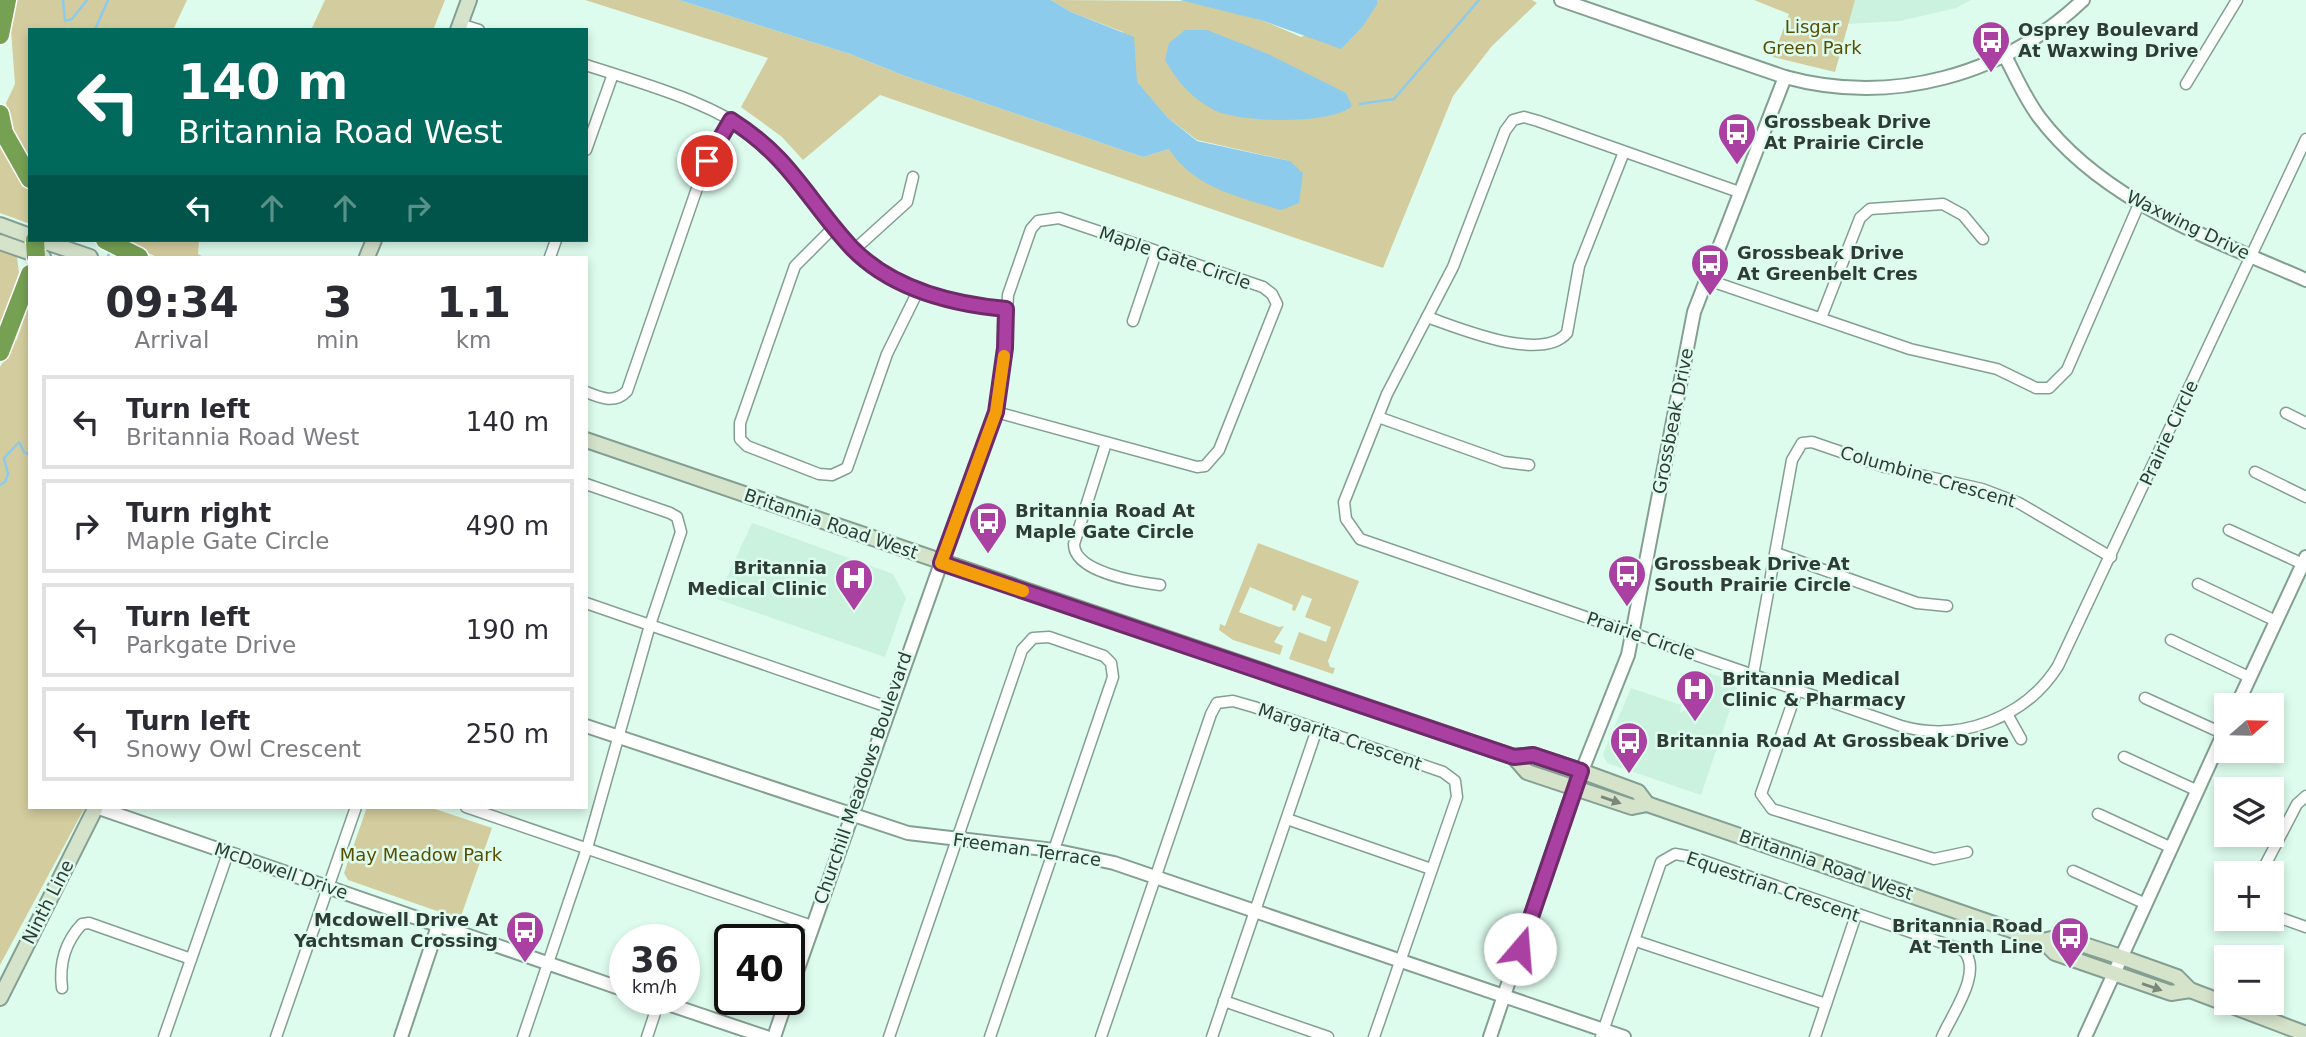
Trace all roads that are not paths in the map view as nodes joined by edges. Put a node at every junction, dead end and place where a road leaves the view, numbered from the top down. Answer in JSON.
{"nodes":[{"id":1,"x":8,"y":0,"type":"edge"},
{"id":2,"x":469,"y":0,"type":"edge"},
{"id":3,"x":1561,"y":0,"type":"edge"},
{"id":4,"x":2083,"y":0,"type":"edge"},
{"id":5,"x":2237,"y":0,"type":"edge"},
{"id":6,"x":459,"y":27,"type":"edge"},
{"id":7,"x":0,"y":35,"type":"edge"},
{"id":8,"x":2005,"y":56,"type":"junction"},
{"id":9,"x":588,"y":66,"type":"edge"},
{"id":10,"x":613,"y":74,"type":"junction"},
{"id":11,"x":1785,"y":76,"type":"junction"},
{"id":12,"x":2186,"y":84,"type":"dead end"},
{"id":13,"x":0,"y":114,"type":"edge"},
{"id":14,"x":731,"y":120,"type":"junction"},
{"id":15,"x":2306,"y":139,"type":"edge"},
{"id":16,"x":588,"y":144,"type":"edge"},
{"id":17,"x":1623,"y":152,"type":"junction"},
{"id":18,"x":28,"y":175,"type":"edge"},
{"id":19,"x":914,"y":177,"type":"dead end"},
{"id":20,"x":1739,"y":192,"type":"junction"},
{"id":21,"x":2139,"y":204,"type":"junction"},
{"id":22,"x":0,"y":225,"type":"edge"},
{"id":23,"x":834,"y":227,"type":"junction"},
{"id":24,"x":28,"y":235,"type":"edge"},
{"id":25,"x":1983,"y":239,"type":"dead end"},
{"id":26,"x":0,"y":242,"type":"edge"},
{"id":27,"x":109,"y":242,"type":"edge"},
{"id":28,"x":38,"y":250,"type":"edge"},
{"id":29,"x":854,"y":250,"type":"junction"},
{"id":30,"x":1156,"y":253,"type":"junction"},
{"id":31,"x":87,"y":256,"type":"edge"},
{"id":32,"x":137,"y":256,"type":"edge"},
{"id":33,"x":2252,"y":256,"type":"junction"},
{"id":34,"x":28,"y":279,"type":"edge"},
{"id":35,"x":1705,"y":279,"type":"junction"},
{"id":36,"x":2306,"y":280,"type":"edge"},
{"id":37,"x":918,"y":291,"type":"junction"},
{"id":38,"x":1006,"y":309,"type":"junction"},
{"id":39,"x":1427,"y":317,"type":"junction"},
{"id":40,"x":1821,"y":318,"type":"junction"},
{"id":41,"x":1133,"y":321,"type":"dead end"},
{"id":42,"x":0,"y":352,"type":"edge"},
{"id":43,"x":588,"y":393,"type":"edge"},
{"id":44,"x":996,"y":412,"type":"junction"},
{"id":45,"x":2286,"y":413,"type":"dead end"},
{"id":46,"x":1378,"y":417,"type":"junction"},
{"id":47,"x":2306,"y":423,"type":"edge"},
{"id":48,"x":588,"y":441,"type":"edge"},
{"id":49,"x":1106,"y":443,"type":"junction"},
{"id":50,"x":1528,"y":465,"type":"dead end"},
{"id":51,"x":2255,"y":472,"type":"dead end"},
{"id":52,"x":588,"y":485,"type":"edge"},
{"id":53,"x":2306,"y":497,"type":"edge"},
{"id":54,"x":2229,"y":530,"type":"dead end"},
{"id":55,"x":1776,"y":554,"type":"junction"},
{"id":56,"x":2111,"y":557,"type":"junction"},
{"id":57,"x":2305,"y":560,"type":"edge"},
{"id":58,"x":941,"y":563,"type":"junction"},
{"id":59,"x":2199,"y":584,"type":"dead end"},
{"id":60,"x":1160,"y":585,"type":"dead end"},
{"id":61,"x":588,"y":604,"type":"edge"},
{"id":62,"x":1947,"y":606,"type":"dead end"},
{"id":63,"x":2276,"y":621,"type":"junction"},
{"id":64,"x":650,"y":625,"type":"junction"},
{"id":65,"x":1633,"y":634,"type":"junction"},
{"id":66,"x":2171,"y":640,"type":"dead end"},
{"id":67,"x":1753,"y":675,"type":"junction"},
{"id":68,"x":2249,"y":677,"type":"junction"},
{"id":69,"x":1797,"y":691,"type":"junction"},
{"id":70,"x":2242,"y":693,"type":"edge"},
{"id":71,"x":2146,"y":698,"type":"dead end"},
{"id":72,"x":888,"y":707,"type":"junction"},
{"id":73,"x":2007,"y":714,"type":"junction"},
{"id":74,"x":2214,"y":726,"type":"edge"},
{"id":75,"x":588,"y":727,"type":"edge"},
{"id":76,"x":1317,"y":729,"type":"junction"},
{"id":77,"x":620,"y":737,"type":"junction"},
{"id":78,"x":2021,"y":739,"type":"dead end"},
{"id":79,"x":2214,"y":755,"type":"edge"},
{"id":80,"x":1514,"y":757,"type":"junction"},
{"id":81,"x":2124,"y":757,"type":"dead end"},
{"id":82,"x":1581,"y":771,"type":"junction"},
{"id":83,"x":1574,"y":788,"type":"junction"},
{"id":84,"x":2197,"y":791,"type":"junction"},
{"id":85,"x":2306,"y":796,"type":"edge"},
{"id":86,"x":1647,"y":804,"type":"junction"},
{"id":87,"x":95,"y":809,"type":"edge"},
{"id":88,"x":102,"y":809,"type":"edge"},
{"id":89,"x":355,"y":809,"type":"edge"},
{"id":90,"x":472,"y":809,"type":"edge"},
{"id":91,"x":2098,"y":814,"type":"dead end"},
{"id":92,"x":850,"y":815,"type":"junction"},
{"id":93,"x":1287,"y":819,"type":"junction"},
{"id":94,"x":957,"y":839,"type":"junction"},
{"id":95,"x":587,"y":848,"type":"junction"},
{"id":96,"x":2172,"y":848,"type":"junction"},
{"id":97,"x":1053,"y":850,"type":"junction"},
{"id":98,"x":1967,"y":852,"type":"dead end"},
{"id":99,"x":228,"y":853,"type":"junction"},
{"id":100,"x":2267,"y":861,"type":"edge"},
{"id":101,"x":1431,"y":869,"type":"junction"},
{"id":102,"x":2073,"y":870,"type":"dead end"},
{"id":103,"x":1155,"y":877,"type":"junction"},
{"id":104,"x":327,"y":888,"type":"junction"},
{"id":105,"x":2146,"y":904,"type":"junction"},
{"id":106,"x":1255,"y":911,"type":"junction"},
{"id":107,"x":1856,"y":915,"type":"junction"},
{"id":108,"x":2284,"y":919,"type":"edge"},
{"id":109,"x":438,"y":926,"type":"junction"},
{"id":110,"x":812,"y":926,"type":"junction"},
{"id":111,"x":2306,"y":927,"type":"edge"},
{"id":112,"x":1636,"y":940,"type":"junction"},
{"id":113,"x":2043,"y":941,"type":"junction"},
{"id":114,"x":805,"y":947,"type":"edge"},
{"id":115,"x":2121,"y":957,"type":"junction"},
{"id":116,"x":191,"y":959,"type":"junction"},
{"id":117,"x":1399,"y":961,"type":"junction"},
{"id":118,"x":548,"y":964,"type":"junction"},
{"id":119,"x":2114,"y":974,"type":"junction"},
{"id":120,"x":609,"y":985,"type":"edge"},
{"id":121,"x":62,"y":988,"type":"dead end"},
{"id":122,"x":2190,"y":990,"type":"junction"},
{"id":123,"x":1504,"y":997,"type":"junction"},
{"id":124,"x":0,"y":998,"type":"edge"},
{"id":125,"x":1224,"y":1001,"type":"junction"},
{"id":126,"x":1826,"y":1004,"type":"junction"},
{"id":127,"x":652,"y":1015,"type":"edge"},
{"id":128,"x":700,"y":1015,"type":"edge"},
{"id":129,"x":782,"y":1015,"type":"edge"},
{"id":130,"x":1602,"y":1033,"type":"edge"},
{"id":131,"x":2306,"y":1034,"type":"edge"},
{"id":132,"x":164,"y":1037,"type":"edge"},
{"id":133,"x":276,"y":1037,"type":"edge"},
{"id":134,"x":401,"y":1037,"type":"edge"},
{"id":135,"x":523,"y":1037,"type":"edge"},
{"id":136,"x":647,"y":1037,"type":"edge"},
{"id":137,"x":766,"y":1037,"type":"edge"},
{"id":138,"x":774,"y":1037,"type":"edge"},
{"id":139,"x":889,"y":1037,"type":"edge"},
{"id":140,"x":990,"y":1037,"type":"edge"},
{"id":141,"x":1101,"y":1037,"type":"edge"},
{"id":142,"x":1212,"y":1037,"type":"edge"},
{"id":143,"x":1328,"y":1037,"type":"edge"},
{"id":144,"x":1374,"y":1037,"type":"edge"},
{"id":145,"x":1490,"y":1037,"type":"edge"},
{"id":146,"x":1624,"y":1037,"type":"edge"},
{"id":147,"x":1815,"y":1037,"type":"edge"},
{"id":148,"x":1942,"y":1037,"type":"edge"},
{"id":149,"x":2085,"y":1037,"type":"edge"}],
"edges":[{"from":1,"to":7,"type":"highway"},
{"from":2,"to":6,"type":"main road"},
{"from":3,"to":11,"type":"street"},
{"from":4,"to":8,"type":"street"},
{"from":5,"to":12,"type":"street"},
{"from":8,"to":11,"type":"street"},
{"from":8,"to":21,"type":"street","name":"Waxwing Drive"},
{"from":9,"to":10,"type":"street"},
{"from":10,"to":14,"type":"street"},
{"from":10,"to":16,"type":"street"},
{"from":11,"to":20,"type":"street","name":"Grossbeak Drive"},
{"from":13,"to":18,"type":"highway"},
{"from":14,"to":23,"type":"street"},
{"from":14,"to":43,"type":"street"},
{"from":15,"to":33,"type":"street","name":"Prairie Circle"},
{"from":17,"to":20,"type":"street","name":"Prairie Circle"},
{"from":17,"to":39,"type":"street","name":"Prairie Circle"},
{"from":17,"to":39,"type":"street"},
{"from":19,"to":29,"type":"street"},
{"from":20,"to":35,"type":"street","name":"Grossbeak Drive"},
{"from":21,"to":33,"type":"street","name":"Waxwing Drive"},
{"from":21,"to":40,"type":"street"},
{"from":22,"to":24,"type":"main road"},
{"from":23,"to":29,"type":"street"},
{"from":23,"to":37,"type":"street"},
{"from":25,"to":40,"type":"street"},
{"from":26,"to":28,"type":"main road"},
{"from":27,"to":32,"type":"highway"},
{"from":28,"to":31,"type":"main road"},
{"from":29,"to":37,"type":"street"},
{"from":30,"to":38,"type":"street","name":"Maple Gate Circle"},
{"from":30,"to":41,"type":"street"},
{"from":30,"to":49,"type":"street","name":"Maple Gate Circle"},
{"from":33,"to":36,"type":"street","name":"Waxwing Drive"},
{"from":33,"to":56,"type":"street","name":"Prairie Circle"},
{"from":34,"to":42,"type":"highway"},
{"from":35,"to":40,"type":"street"},
{"from":35,"to":65,"type":"street","name":"Grossbeak Drive"},
{"from":37,"to":38,"type":"street"},
{"from":38,"to":44,"type":"street","name":"Maple Gate Circle"},
{"from":39,"to":46,"type":"street","name":"Prairie Circle"},
{"from":44,"to":49,"type":"street","name":"Maple Gate Circle"},
{"from":44,"to":58,"type":"street","name":"Maple Gate Circle"},
{"from":45,"to":47,"type":"street"},
{"from":46,"to":50,"type":"street"},
{"from":46,"to":65,"type":"street","name":"Prairie Circle"},
{"from":48,"to":58,"type":"main road","name":"Britannia Road West"},
{"from":49,"to":60,"type":"street"},
{"from":51,"to":53,"type":"street"},
{"from":52,"to":64,"type":"street"},
{"from":54,"to":57,"type":"street"},
{"from":55,"to":56,"type":"street","name":"Columbine Crescent"},
{"from":55,"to":62,"type":"street"},
{"from":55,"to":67,"type":"street","name":"Columbine Crescent"},
{"from":56,"to":73,"type":"street","name":"Prairie Circle"},
{"from":57,"to":63,"type":"street"},
{"from":58,"to":72,"type":"street","name":"Churchill Meadows Boulevard"},
{"from":58,"to":80,"type":"main road","name":"Britannia Road West"},
{"from":59,"to":63,"type":"street"},
{"from":61,"to":64,"type":"street"},
{"from":63,"to":68,"type":"street"},
{"from":64,"to":72,"type":"street"},
{"from":64,"to":77,"type":"street"},
{"from":65,"to":67,"type":"street","name":"Prairie Circle"},
{"from":65,"to":82,"type":"street","name":"Grossbeak Drive"},
{"from":66,"to":68,"type":"street"},
{"from":67,"to":69,"type":"street","name":"Prairie Circle"},
{"from":68,"to":70,"type":"street"},
{"from":69,"to":73,"type":"street","name":"Prairie Circle"},
{"from":69,"to":98,"type":"street"},
{"from":71,"to":74,"type":"street"},
{"from":72,"to":92,"type":"street","name":"Churchill Meadows Boulevard"},
{"from":73,"to":78,"type":"street"},
{"from":75,"to":77,"type":"street","name":"Freeman Terrace"},
{"from":76,"to":93,"type":"street"},
{"from":76,"to":101,"type":"street","name":"Margarita Crescent"},
{"from":76,"to":103,"type":"street","name":"Margarita Crescent"},
{"from":77,"to":92,"type":"street","name":"Freeman Terrace"},
{"from":77,"to":95,"type":"street"},
{"from":79,"to":84,"type":"street"},
{"from":80,"to":82,"type":"main road","name":"Britannia Road West"},
{"from":80,"to":83,"type":"main road","name":"Britannia Road West"},
{"from":81,"to":84,"type":"street"},
{"from":82,"to":83,"type":"street","name":"Grossbeak Drive"},
{"from":82,"to":86,"type":"main road","name":"Britannia Road West"},
{"from":83,"to":86,"type":"main road","name":"Britannia Road West","one_way":true},
{"from":83,"to":123,"type":"street","name":"Grossbeak Drive"},
{"from":84,"to":96,"type":"street"},
{"from":85,"to":100,"type":"street"},
{"from":86,"to":113,"type":"main road","name":"Britannia Road West"},
{"from":87,"to":124,"type":"main road","name":"Ninth Line"},
{"from":88,"to":99,"type":"street","name":"McDowell Drive"},
{"from":89,"to":104,"type":"street"},
{"from":90,"to":95,"type":"street"},
{"from":91,"to":96,"type":"street"},
{"from":92,"to":94,"type":"street","name":"Freeman Terrace"},
{"from":92,"to":110,"type":"street","name":"Churchill Meadows Boulevard"},
{"from":93,"to":101,"type":"street"},
{"from":93,"to":106,"type":"street"},
{"from":94,"to":97,"type":"street","name":"Freeman Terrace"},
{"from":94,"to":97,"type":"street"},
{"from":94,"to":139,"type":"street"},
{"from":95,"to":110,"type":"street"},
{"from":95,"to":118,"type":"street"},
{"from":96,"to":105,"type":"street"},
{"from":97,"to":103,"type":"street","name":"Freeman Terrace"},
{"from":97,"to":140,"type":"street"},
{"from":99,"to":104,"type":"street","name":"McDowell Drive"},
{"from":99,"to":116,"type":"street"},
{"from":101,"to":117,"type":"street","name":"Margarita Crescent"},
{"from":102,"to":105,"type":"street"},
{"from":103,"to":106,"type":"street","name":"Freeman Terrace"},
{"from":103,"to":141,"type":"street"},
{"from":104,"to":109,"type":"street","name":"McDowell Drive"},
{"from":104,"to":133,"type":"street"},
{"from":105,"to":115,"type":"street"},
{"from":106,"to":117,"type":"street","name":"Freeman Terrace"},
{"from":106,"to":125,"type":"street"},
{"from":107,"to":112,"type":"street","name":"Equestrian Crescent"},
{"from":107,"to":126,"type":"street"},
{"from":107,"to":148,"type":"street","name":"Equestrian Crescent"},
{"from":108,"to":111,"type":"street"},
{"from":109,"to":118,"type":"street","name":"McDowell Drive"},
{"from":109,"to":134,"type":"street"},
{"from":110,"to":114,"type":"street","name":"Churchill Meadows Boulevard"},
{"from":112,"to":126,"type":"street"},
{"from":112,"to":130,"type":"street","name":"Equestrian Crescent"},
{"from":113,"to":115,"type":"main road","name":"Britannia Road West"},
{"from":113,"to":119,"type":"main road","name":"Britannia Road West"},
{"from":115,"to":119,"type":"street"},
{"from":115,"to":122,"type":"main road","name":"Britannia Road West"},
{"from":116,"to":121,"type":"street"},
{"from":116,"to":132,"type":"street"},
{"from":117,"to":123,"type":"street","name":"Freeman Terrace"},
{"from":117,"to":144,"type":"street","name":"Margarita Crescent"},
{"from":118,"to":120,"type":"street","name":"McDowell Drive"},
{"from":118,"to":135,"type":"street"},
{"from":119,"to":122,"type":"main road","name":"Britannia Road West","one_way":true},
{"from":119,"to":149,"type":"street"},
{"from":122,"to":131,"type":"main road","name":"Britannia Road West"},
{"from":123,"to":130,"type":"street","name":"Freeman Terrace"},
{"from":123,"to":145,"type":"street","name":"Grossbeak Drive"},
{"from":125,"to":142,"type":"street"},
{"from":125,"to":143,"type":"street"},
{"from":126,"to":147,"type":"street"},
{"from":127,"to":136,"type":"street"},
{"from":128,"to":137,"type":"street"},
{"from":129,"to":138,"type":"street"},
{"from":130,"to":146,"type":"street","name":"Freeman Terrace"}]}
